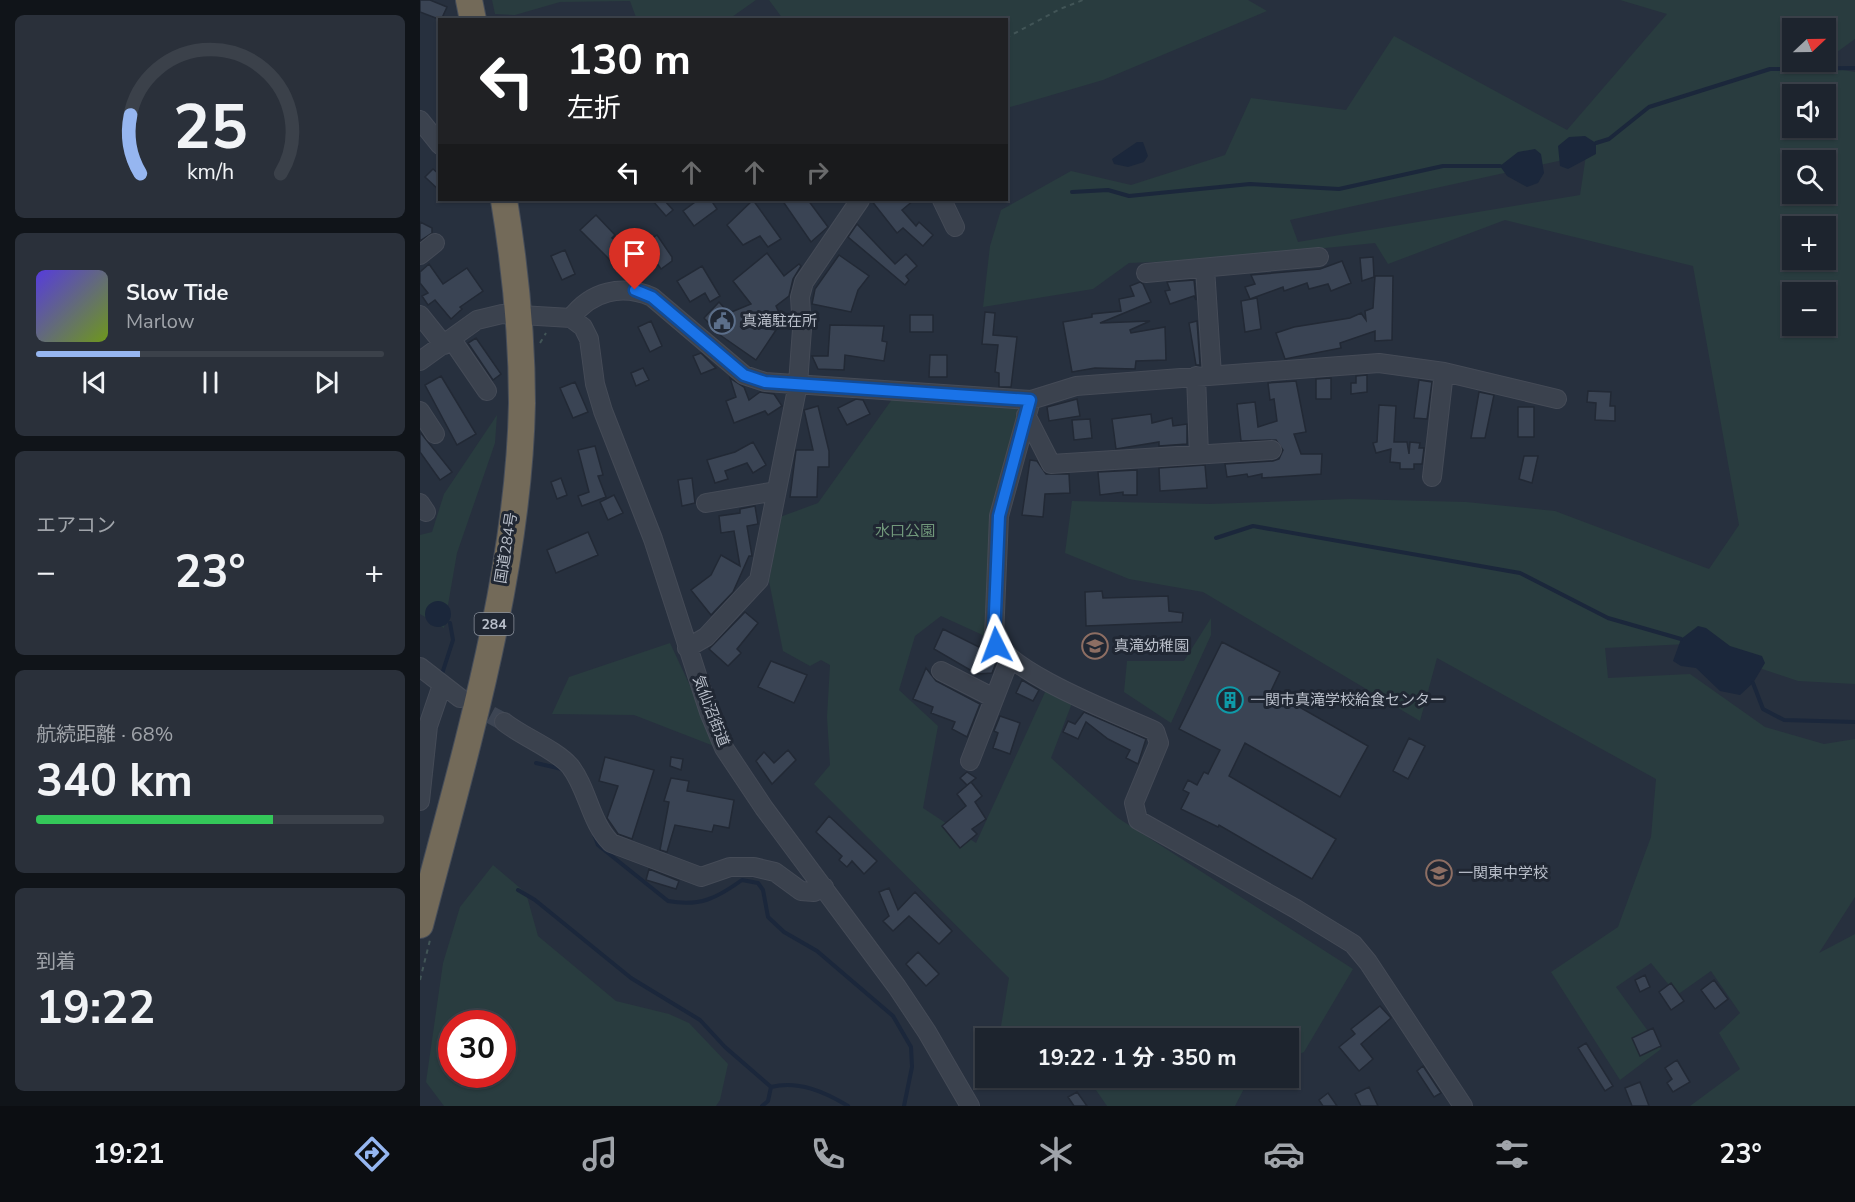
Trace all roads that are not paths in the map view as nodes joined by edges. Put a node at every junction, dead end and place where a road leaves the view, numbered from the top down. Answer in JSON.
{"nodes":[{"id":1,"x":469,"y":0,"type":"edge"},
{"id":2,"x":473,"y":18,"type":"edge"},
{"id":3,"x":420,"y":120,"type":"edge"},
{"id":4,"x":438,"y":142,"type":"edge"},
{"id":5,"x":504,"y":201,"type":"edge"},
{"id":6,"x":859,"y":201,"type":"edge"},
{"id":7,"x":942,"y":201,"type":"edge"},
{"id":8,"x":955,"y":227,"type":"dead end"},
{"id":9,"x":435,"y":243,"type":"dead end"},
{"id":10,"x":420,"y":255,"type":"edge"},
{"id":11,"x":1319,"y":257,"type":"dead end"},
{"id":12,"x":1205,"y":268,"type":"junction"},
{"id":13,"x":1146,"y":273,"type":"dead end"},
{"id":14,"x":420,"y":315,"type":"edge"},
{"id":15,"x":520,"y":317,"type":"junction"},
{"id":16,"x":571,"y":318,"type":"junction"},
{"id":17,"x":448,"y":343,"type":"junction"},
{"id":18,"x":420,"y":361,"type":"edge"},
{"id":19,"x":1444,"y":372,"type":"junction"},
{"id":20,"x":1204,"y":376,"type":"junction"},
{"id":21,"x":798,"y":384,"type":"junction"},
{"id":22,"x":487,"y":391,"type":"dead end"},
{"id":23,"x":1557,"y":399,"type":"dead end"},
{"id":24,"x":1028,"y":408,"type":"junction"},
{"id":25,"x":420,"y":411,"type":"edge"},
{"id":26,"x":435,"y":434,"type":"dead end"},
{"id":27,"x":1272,"y":450,"type":"dead end"},
{"id":28,"x":1199,"y":454,"type":"junction"},
{"id":29,"x":1432,"y":477,"type":"dead end"},
{"id":30,"x":776,"y":491,"type":"junction"},
{"id":31,"x":706,"y":503,"type":"dead end"},
{"id":32,"x":687,"y":648,"type":"junction"},
{"id":33,"x":1010,"y":658,"type":"junction"},
{"id":34,"x":420,"y":668,"type":"edge"},
{"id":35,"x":941,"y":671,"type":"dead end"},
{"id":36,"x":442,"y":685,"type":"junction"},
{"id":37,"x":460,"y":698,"type":"tunnel mouth"},
{"id":38,"x":994,"y":698,"type":"junction"},
{"id":39,"x":504,"y":722,"type":"tunnel mouth"},
{"id":40,"x":970,"y":761,"type":"dead end"},
{"id":41,"x":420,"y":801,"type":"edge"},
{"id":42,"x":824,"y":887,"type":"junction"},
{"id":43,"x":420,"y":925,"type":"edge"},
{"id":44,"x":970,"y":1106,"type":"edge"},
{"id":45,"x":1463,"y":1106,"type":"edge"}],
"edges":[{"from":1,"to":2,"type":"highway"},
{"from":3,"to":4,"type":"street"},
{"from":5,"to":15,"type":"highway","name":"国道284号","number":"284"},
{"from":6,"to":21,"type":"street"},
{"from":7,"to":8,"type":"street"},
{"from":9,"to":10,"type":"street"},
{"from":11,"to":12,"type":"street"},
{"from":12,"to":13,"type":"street"},
{"from":12,"to":20,"type":"street"},
{"from":14,"to":17,"type":"street"},
{"from":15,"to":16,"type":"street"},
{"from":15,"to":17,"type":"street"},
{"from":15,"to":43,"type":"highway","name":"国道284号","number":"284"},
{"from":16,"to":21,"type":"street"},
{"from":16,"to":32,"type":"street","name":"気仙沼街道"},
{"from":17,"to":18,"type":"street"},
{"from":17,"to":22,"type":"street"},
{"from":19,"to":20,"type":"street"},
{"from":19,"to":23,"type":"street"},
{"from":19,"to":29,"type":"street"},
{"from":20,"to":24,"type":"street"},
{"from":20,"to":28,"type":"street"},
{"from":21,"to":24,"type":"street"},
{"from":21,"to":30,"type":"street"},
{"from":24,"to":28,"type":"street"},
{"from":24,"to":33,"type":"street"},
{"from":25,"to":26,"type":"street"},
{"from":27,"to":28,"type":"street"},
{"from":30,"to":31,"type":"street"},
{"from":30,"to":32,"type":"street"},
{"from":32,"to":42,"type":"street","name":"気仙沼街道"},
{"from":33,"to":38,"type":"street"},
{"from":33,"to":45,"type":"street"},
{"from":34,"to":36,"type":"street"},
{"from":35,"to":38,"type":"street"},
{"from":36,"to":37,"type":"street"},
{"from":36,"to":41,"type":"street"},
{"from":38,"to":40,"type":"street"},
{"from":39,"to":42,"type":"street"},
{"from":42,"to":44,"type":"street","name":"気仙沼街道"}]}
